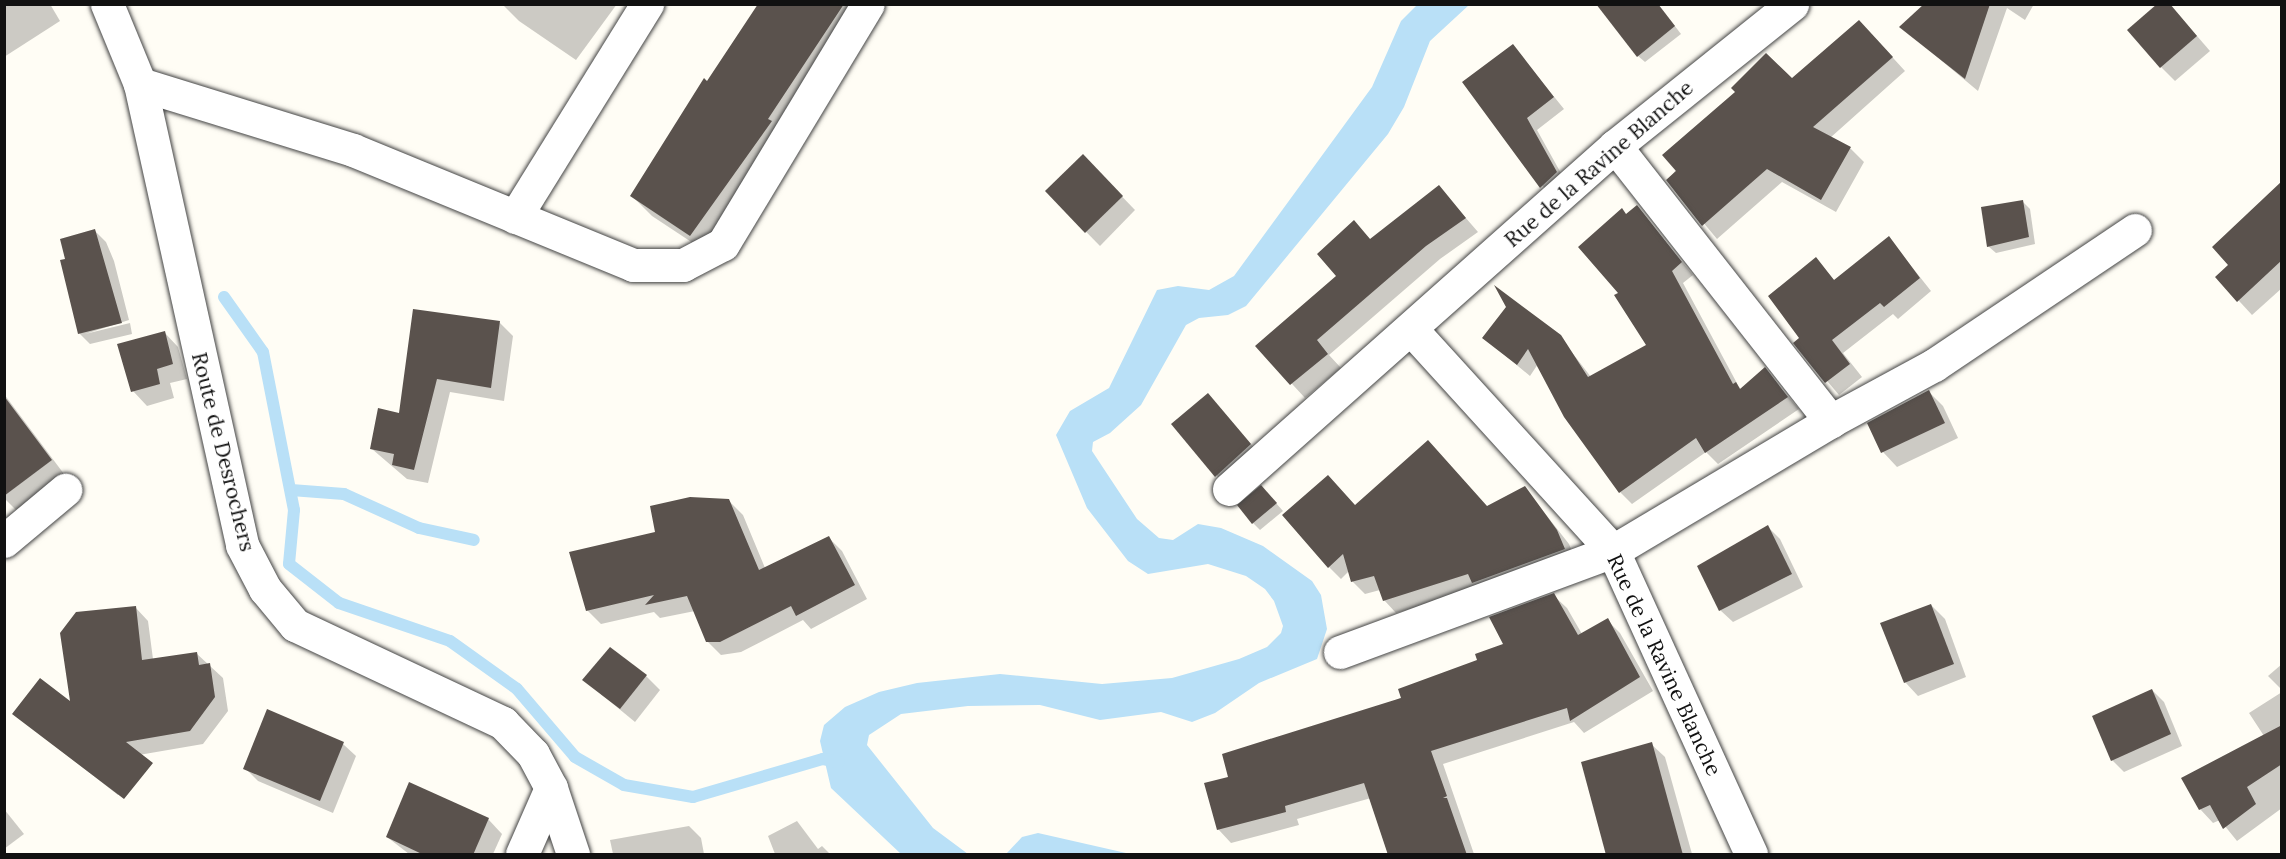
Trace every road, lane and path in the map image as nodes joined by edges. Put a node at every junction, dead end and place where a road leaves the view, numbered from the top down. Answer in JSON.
{"nodes":[{"id":1,"x":107,"y":4,"type":"edge"},
{"id":2,"x":647,"y":4,"type":"edge"},
{"id":3,"x":868,"y":4,"type":"edge"},
{"id":4,"x":1792,"y":4,"type":"edge"},
{"id":5,"x":140,"y":84,"type":"junction"},
{"id":6,"x":1615,"y":146,"type":"junction"},
{"id":7,"x":515,"y":217,"type":"junction"},
{"id":8,"x":2135,"y":230,"type":"dead end"},
{"id":9,"x":1411,"y":329,"type":"junction"},
{"id":10,"x":1831,"y":421,"type":"junction"},
{"id":11,"x":1229,"y":489,"type":"dead end"},
{"id":12,"x":65,"y":490,"type":"dead end"},
{"id":13,"x":4,"y":541,"type":"edge"},
{"id":14,"x":1613,"y":551,"type":"junction"},
{"id":15,"x":1340,"y":652,"type":"dead end"},
{"id":16,"x":551,"y":788,"type":"junction"},
{"id":17,"x":522,"y":855,"type":"edge"},
{"id":18,"x":573,"y":855,"type":"edge"},
{"id":19,"x":1751,"y":855,"type":"edge"}],
"edges":[{"from":1,"to":5,"type":"street","name":"Route de Desrochers"},
{"from":2,"to":7,"type":"street"},
{"from":3,"to":7,"type":"street"},
{"from":4,"to":6,"type":"street","name":"Rue de la Ravine Blanche"},
{"from":5,"to":7,"type":"street"},
{"from":5,"to":16,"type":"street","name":"Route de Desrochers"},
{"from":6,"to":9,"type":"street","name":"Rue de la Ravine Blanche"},
{"from":6,"to":10,"type":"street"},
{"from":8,"to":10,"type":"street"},
{"from":9,"to":11,"type":"street","name":"Rue de la Ravine Blanche"},
{"from":9,"to":14,"type":"street","name":"Rue de la Ravine Blanche"},
{"from":10,"to":14,"type":"street"},
{"from":12,"to":13,"type":"street"},
{"from":14,"to":15,"type":"street"},
{"from":14,"to":19,"type":"street","name":"Rue de la Ravine Blanche"},
{"from":16,"to":17,"type":"street"},
{"from":16,"to":18,"type":"street","name":"Route de Desrochers"}]}
